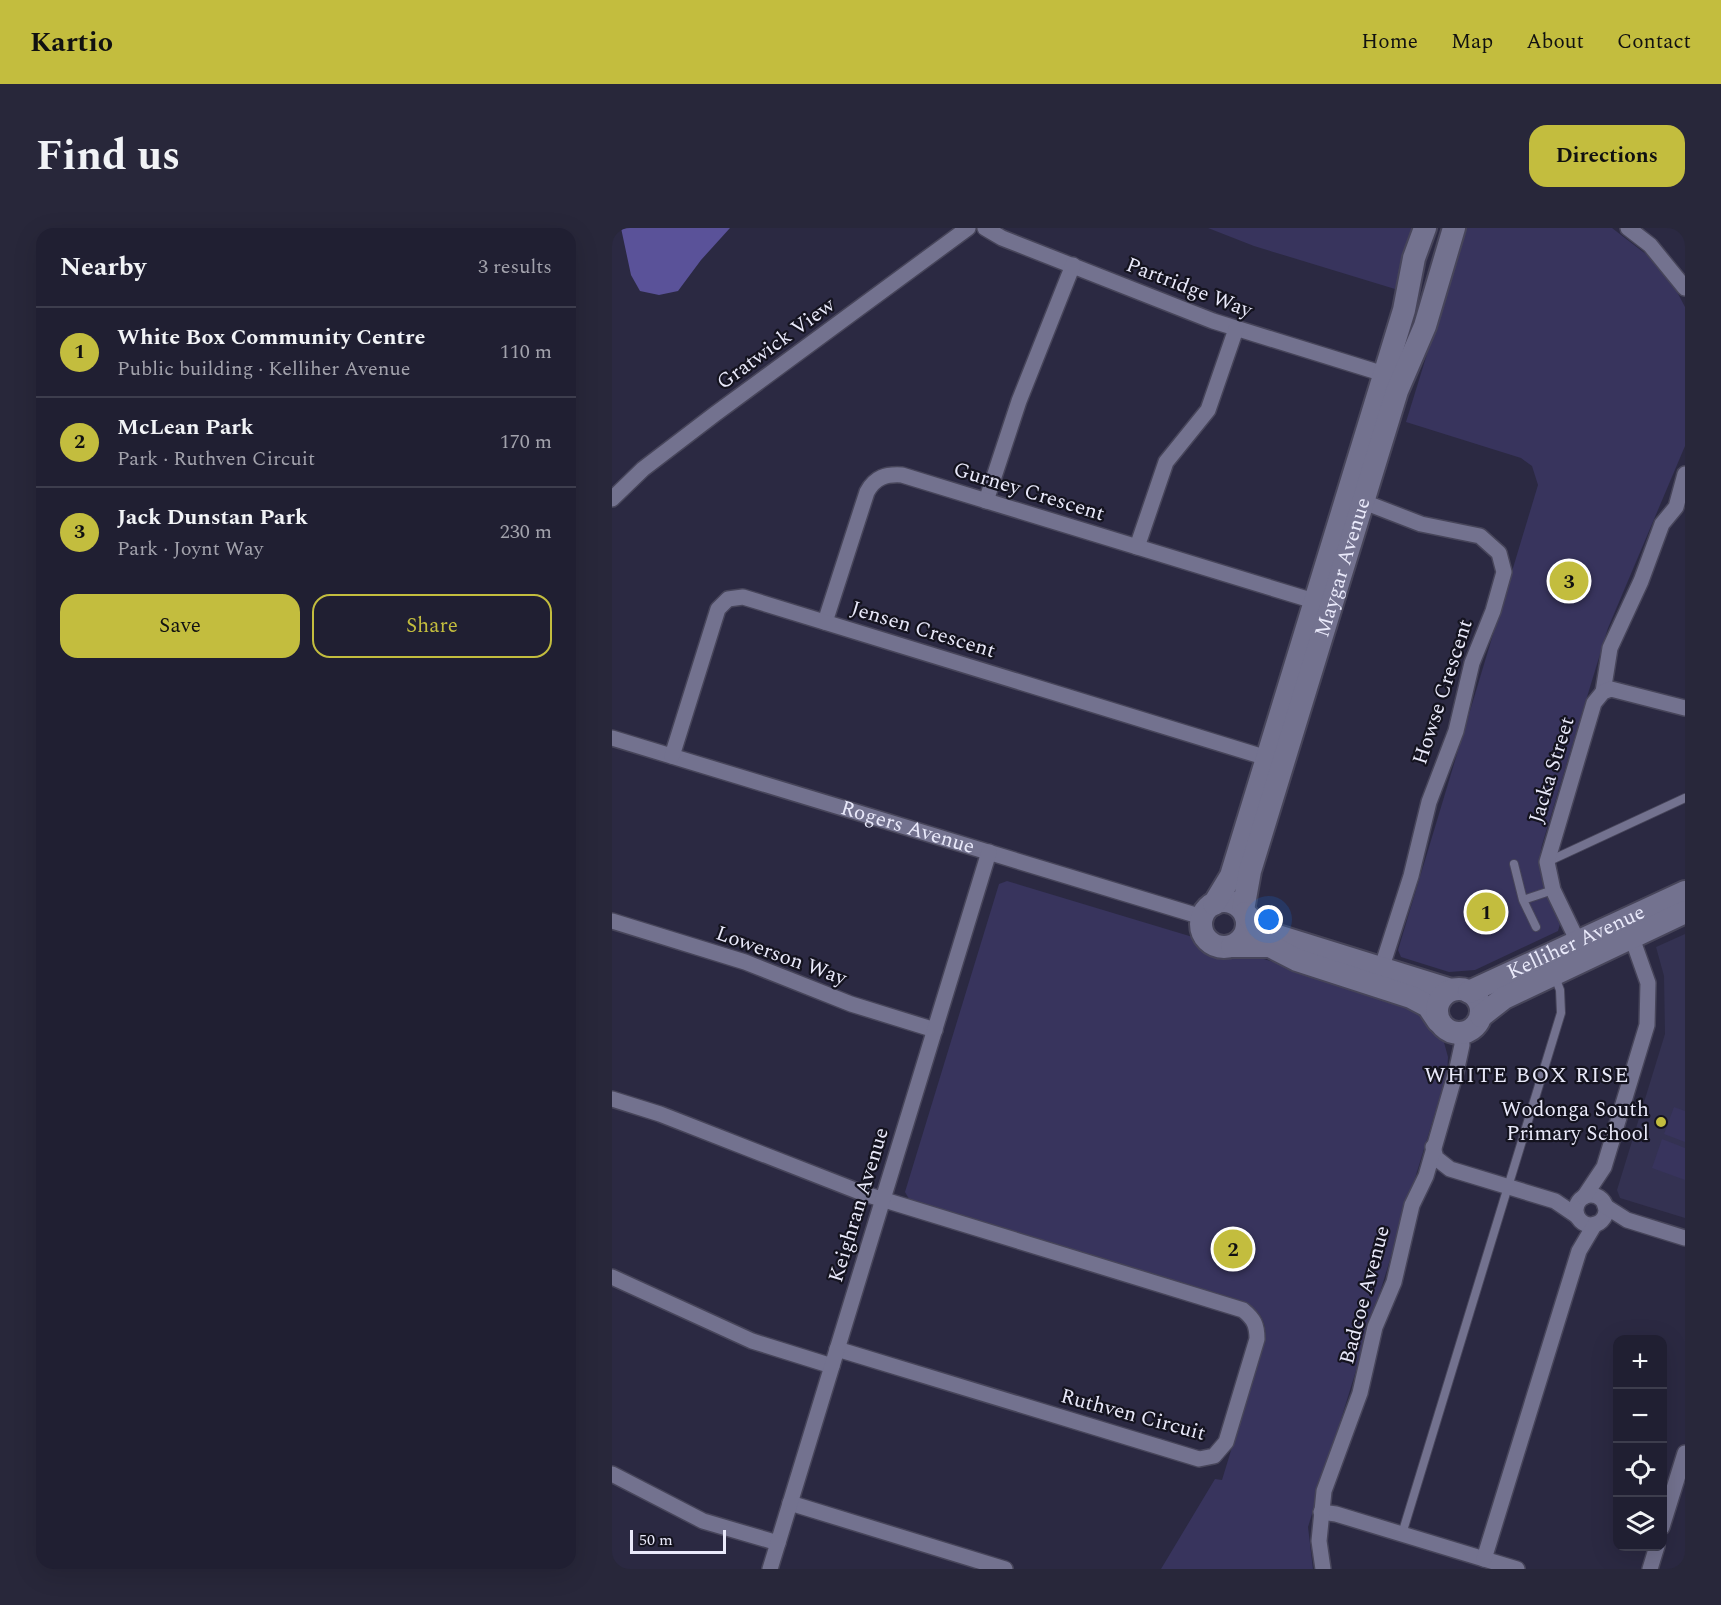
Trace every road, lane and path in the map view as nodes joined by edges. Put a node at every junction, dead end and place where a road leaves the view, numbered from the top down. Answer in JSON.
{"nodes":[{"id":1,"x":968,"y":228,"type":"edge"},
{"id":2,"x":985,"y":228,"type":"edge"},
{"id":3,"x":1425,"y":228,"type":"edge"},
{"id":4,"x":1454,"y":228,"type":"edge"},
{"id":5,"x":1628,"y":228,"type":"edge"},
{"id":6,"x":1072,"y":265,"type":"junction"},
{"id":7,"x":1685,"y":288,"type":"edge"},
{"id":8,"x":1236,"y":329,"type":"junction"},
{"id":9,"x":1392,"y":377,"type":"junction"},
{"id":10,"x":1685,"y":474,"type":"edge"},
{"id":11,"x":612,"y":499,"type":"edge"},
{"id":12,"x":1355,"y":499,"type":"junction"},
{"id":13,"x":986,"y":501,"type":"junction"},
{"id":14,"x":1681,"y":508,"type":"edge"},
{"id":15,"x":1137,"y":547,"type":"junction"},
{"id":16,"x":1323,"y":603,"type":"junction"},
{"id":17,"x":825,"y":622,"type":"junction"},
{"id":18,"x":1603,"y":692,"type":"junction"},
{"id":19,"x":1685,"y":708,"type":"edge"},
{"id":20,"x":612,"y":738,"type":"edge"},
{"id":21,"x":672,"y":756,"type":"junction"},
{"id":22,"x":1275,"y":760,"type":"junction"},
{"id":23,"x":1685,"y":798,"type":"edge"},
{"id":24,"x":989,"y":852,"type":"junction"},
{"id":25,"x":1547,"y":862,"type":"junction"},
{"id":26,"x":1514,"y":864,"type":"dead end"},
{"id":27,"x":1553,"y":890,"type":"junction"},
{"id":28,"x":1685,"y":892,"type":"edge"},
{"id":29,"x":1523,"y":900,"type":"junction"},
{"id":30,"x":1208,"y":910,"type":"junction"},
{"id":31,"x":1244,"y":912,"type":"junction"},
{"id":32,"x":1685,"y":912,"type":"edge"},
{"id":33,"x":612,"y":921,"type":"edge"},
{"id":34,"x":1536,"y":927,"type":"dead end"},
{"id":35,"x":1631,"y":935,"type":"junction"},
{"id":36,"x":1232,"y":946,"type":"junction"},
{"id":37,"x":1582,"y":950,"type":"junction"},
{"id":38,"x":1554,"y":975,"type":"junction"},
{"id":39,"x":1379,"y":977,"type":"junction"},
{"id":40,"x":1460,"y":991,"type":"junction"},
{"id":41,"x":1480,"y":1016,"type":"junction"},
{"id":42,"x":1438,"y":1021,"type":"junction"},
{"id":43,"x":935,"y":1030,"type":"junction"},
{"id":44,"x":1461,"y":1034,"type":"junction"},
{"id":45,"x":612,"y":1098,"type":"edge"},
{"id":46,"x":1433,"y":1147,"type":"junction"},
{"id":47,"x":1604,"y":1167,"type":"junction"},
{"id":48,"x":1508,"y":1186,"type":"junction"},
{"id":49,"x":1582,"y":1198,"type":"junction"},
{"id":50,"x":883,"y":1199,"type":"junction"},
{"id":51,"x":1555,"y":1201,"type":"junction"},
{"id":52,"x":1601,"y":1213,"type":"junction"},
{"id":53,"x":1578,"y":1218,"type":"junction"},
{"id":54,"x":1685,"y":1238,"type":"edge"},
{"id":55,"x":1579,"y":1251,"type":"junction"},
{"id":56,"x":612,"y":1277,"type":"edge"},
{"id":57,"x":837,"y":1349,"type":"junction"},
{"id":58,"x":832,"y":1366,"type":"junction"},
{"id":59,"x":1685,"y":1453,"type":"edge"},
{"id":60,"x":612,"y":1474,"type":"edge"},
{"id":61,"x":790,"y":1503,"type":"junction"},
{"id":62,"x":1667,"y":1511,"type":"edge"},
{"id":63,"x":1320,"y":1512,"type":"junction"},
{"id":64,"x":1402,"y":1534,"type":"junction"},
{"id":65,"x":778,"y":1543,"type":"junction"},
{"id":66,"x":1655,"y":1551,"type":"edge"},
{"id":67,"x":1484,"y":1559,"type":"junction"},
{"id":68,"x":963,"y":1562,"type":"edge"},
{"id":69,"x":770,"y":1569,"type":"edge"},
{"id":70,"x":1005,"y":1569,"type":"edge"},
{"id":71,"x":1323,"y":1569,"type":"edge"},
{"id":72,"x":1517,"y":1569,"type":"edge"},
{"id":73,"x":1650,"y":1569,"type":"edge"}],
"edges":[{"from":1,"to":11,"type":"street","name":"Gratwick View"},
{"from":2,"to":6,"type":"street","name":"Partridge Way"},
{"from":3,"to":9,"type":"street","name":"Maygar Avenue"},
{"from":4,"to":9,"type":"street","name":"Maygar Avenue"},
{"from":5,"to":7,"type":"street"},
{"from":6,"to":8,"type":"street","name":"Partridge Way"},
{"from":6,"to":13,"type":"street"},
{"from":8,"to":9,"type":"street","name":"Partridge Way"},
{"from":8,"to":15,"type":"street"},
{"from":9,"to":12,"type":"street","name":"Maygar Avenue"},
{"from":10,"to":14,"type":"street","name":"Jacka Street"},
{"from":12,"to":16,"type":"street","name":"Maygar Avenue"},
{"from":12,"to":39,"type":"street","name":"Howse Crescent"},
{"from":13,"to":15,"type":"street","name":"Gurney Crescent"},
{"from":13,"to":17,"type":"street","name":"Gurney Crescent"},
{"from":14,"to":18,"type":"street","name":"Jacka Street"},
{"from":15,"to":16,"type":"street","name":"Gurney Crescent"},
{"from":16,"to":22,"type":"street","name":"Maygar Avenue"},
{"from":17,"to":21,"type":"street","name":"Jensen Crescent"},
{"from":17,"to":22,"type":"street","name":"Jensen Crescent"},
{"from":18,"to":19,"type":"street"},
{"from":18,"to":25,"type":"street","name":"Jacka Street"},
{"from":20,"to":21,"type":"street","name":"Rogers Avenue"},
{"from":21,"to":24,"type":"street","name":"Rogers Avenue"},
{"from":22,"to":30,"type":"street","name":"Maygar Avenue"},
{"from":22,"to":31,"type":"street","name":"Maygar Avenue"},
{"from":23,"to":25,"type":"lane"},
{"from":24,"to":30,"type":"street","name":"Rogers Avenue"},
{"from":24,"to":43,"type":"street","name":"Keighran Avenue"},
{"from":25,"to":27,"type":"street","name":"Jacka Street"},
{"from":26,"to":29,"type":"lane"},
{"from":27,"to":29,"type":"lane"},
{"from":27,"to":37,"type":"street","name":"Jacka Street"},
{"from":28,"to":37,"type":"street","name":"Kelliher Avenue"},
{"from":29,"to":34,"type":"lane"},
{"from":30,"to":31,"type":"street","name":"Rogers Avenue"},
{"from":30,"to":36,"type":"street","name":"Rogers Avenue"},
{"from":31,"to":36,"type":"street"},
{"from":31,"to":39,"type":"street","name":"Rogers Avenue"},
{"from":32,"to":35,"type":"street","name":"Kelliher Avenue"},
{"from":33,"to":43,"type":"street","name":"Lowerson Way"},
{"from":35,"to":37,"type":"street","name":"Kelliher Avenue"},
{"from":35,"to":47,"type":"street"},
{"from":36,"to":39,"type":"street","name":"Rogers Avenue"},
{"from":37,"to":38,"type":"street","name":"Kelliher Avenue"},
{"from":37,"to":40,"type":"street","name":"Kelliher Avenue"},
{"from":38,"to":41,"type":"street","name":"Kelliher Avenue"},
{"from":38,"to":48,"type":"lane"},
{"from":39,"to":40,"type":"street","name":"Rogers Avenue"},
{"from":39,"to":42,"type":"street","name":"Rogers Avenue"},
{"from":40,"to":41,"type":"street"},
{"from":40,"to":42,"type":"street"},
{"from":41,"to":44,"type":"street"},
{"from":42,"to":44,"type":"street"},
{"from":43,"to":50,"type":"street","name":"Keighran Avenue"},
{"from":44,"to":46,"type":"street","name":"Badcoe Avenue"},
{"from":45,"to":50,"type":"street","name":"Ruthven Circuit"},
{"from":46,"to":48,"type":"street"},
{"from":46,"to":63,"type":"street","name":"Badcoe Avenue"},
{"from":47,"to":49,"type":"street"},
{"from":47,"to":52,"type":"street"},
{"from":48,"to":51,"type":"street"},
{"from":48,"to":64,"type":"lane"},
{"from":49,"to":51,"type":"street"},
{"from":49,"to":52,"type":"street"},
{"from":49,"to":53,"type":"street"},
{"from":50,"to":57,"type":"street","name":"Keighran Avenue"},
{"from":50,"to":57,"type":"street","name":"Ruthven Circuit"},
{"from":51,"to":53,"type":"street"},
{"from":52,"to":53,"type":"street"},
{"from":52,"to":54,"type":"street"},
{"from":52,"to":55,"type":"street"},
{"from":53,"to":55,"type":"street"},
{"from":55,"to":67,"type":"street"},
{"from":56,"to":58,"type":"street"},
{"from":57,"to":58,"type":"street","name":"Keighran Avenue"},
{"from":58,"to":61,"type":"street","name":"Keighran Avenue"},
{"from":59,"to":62,"type":"street"},
{"from":60,"to":65,"type":"street"},
{"from":61,"to":65,"type":"street","name":"Keighran Avenue"},
{"from":61,"to":68,"type":"street"},
{"from":63,"to":64,"type":"street"},
{"from":63,"to":71,"type":"street","name":"Badcoe Avenue"},
{"from":64,"to":67,"type":"street"},
{"from":65,"to":69,"type":"street","name":"Keighran Avenue"},
{"from":66,"to":73,"type":"street"},
{"from":67,"to":72,"type":"street"},
{"from":68,"to":70,"type":"street"}]}
